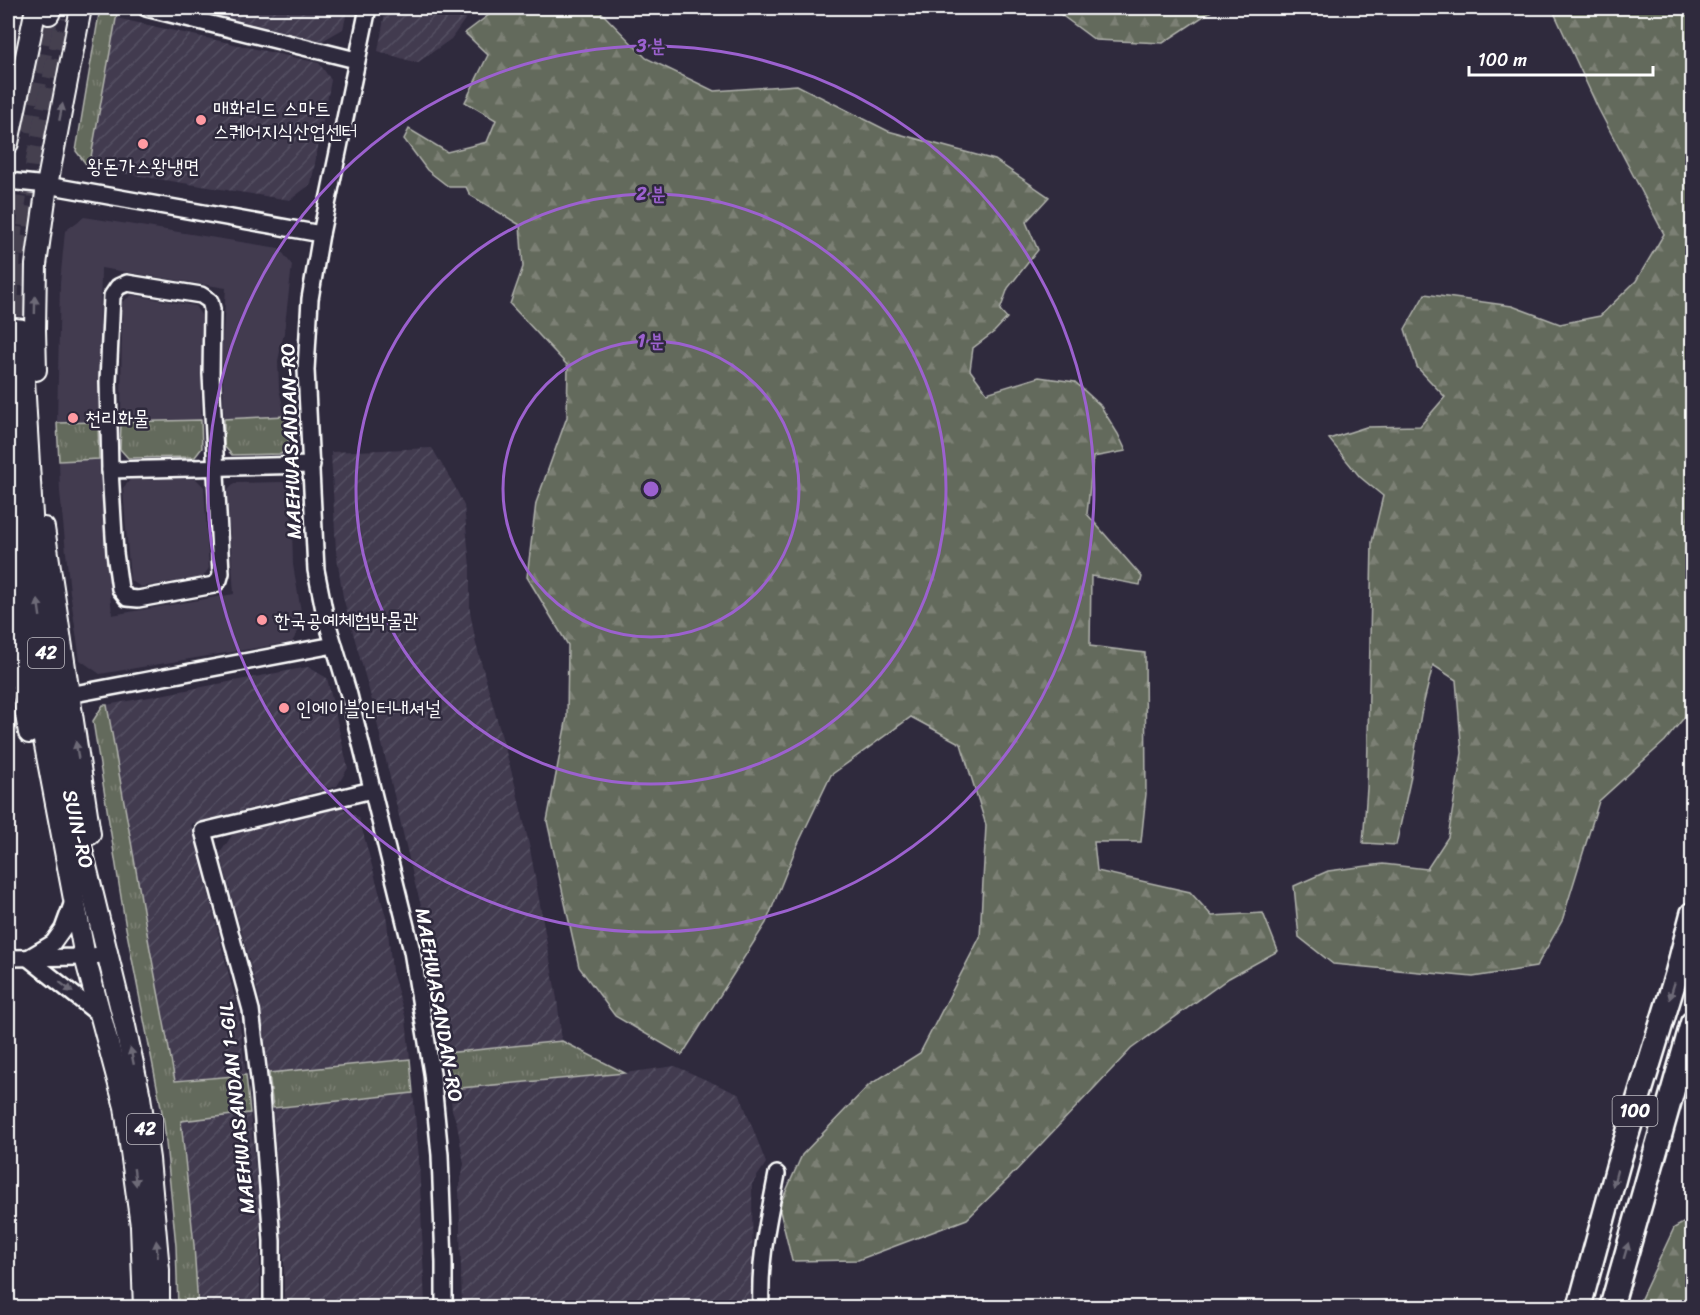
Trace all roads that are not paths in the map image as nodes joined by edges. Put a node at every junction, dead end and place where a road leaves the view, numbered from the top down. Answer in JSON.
{"nodes":[{"id":1,"x":146,"y":8,"type":"edge"},
{"id":2,"x":368,"y":8,"type":"edge"},
{"id":3,"x":58,"y":10,"type":"edge"},
{"id":4,"x":356,"y":60,"type":"junction"},
{"id":5,"x":8,"y":143,"type":"edge"},
{"id":6,"x":8,"y":181,"type":"edge"},
{"id":7,"x":47,"y":185,"type":"junction"},
{"id":8,"x":321,"y":234,"type":"junction"},
{"id":9,"x":8,"y":330,"type":"edge"},
{"id":10,"x":21,"y":346,"type":"edge"},
{"id":11,"x":312,"y":465,"type":"junction"},
{"id":12,"x":216,"y":469,"type":"junction"},
{"id":13,"x":110,"y":470,"type":"junction"},
{"id":14,"x":8,"y":605,"type":"edge"},
{"id":15,"x":334,"y":645,"type":"junction"},
{"id":16,"x":69,"y":696,"type":"junction"},
{"id":17,"x":372,"y":790,"type":"junction"},
{"id":18,"x":83,"y":895,"type":"junction"},
{"id":19,"x":1692,"y":914,"type":"edge"},
{"id":20,"x":108,"y":954,"type":"junction"},
{"id":21,"x":85,"y":957,"type":"junction"},
{"id":22,"x":8,"y":958,"type":"edge"},
{"id":23,"x":28,"y":958,"type":"junction"},
{"id":24,"x":102,"y":1017,"type":"junction"},
{"id":25,"x":1692,"y":1023,"type":"edge"},
{"id":26,"x":777,"y":1174,"type":"dead end"},
{"id":27,"x":144,"y":1308,"type":"edge"},
{"id":28,"x":159,"y":1308,"type":"edge"},
{"id":29,"x":272,"y":1308,"type":"edge"},
{"id":30,"x":444,"y":1308,"type":"edge"},
{"id":31,"x":761,"y":1308,"type":"edge"},
{"id":32,"x":1579,"y":1308,"type":"edge"},
{"id":33,"x":1611,"y":1308,"type":"edge"}],
"edges":[{"from":1,"to":4,"type":"street"},
{"from":2,"to":4,"type":"street","name":"MAEHWASANDAN-RO"},
{"from":3,"to":5,"type":"main road"},
{"from":7,"to":3,"type":"main road","one_way":true},
{"from":4,"to":8,"type":"street","name":"MAEHWASANDAN-RO"},
{"from":6,"to":7,"type":"street"},
{"from":7,"to":8,"type":"street"},
{"from":10,"to":7,"type":"main road","one_way":true},
{"from":8,"to":11,"type":"street","name":"MAEHWASANDAN-RO"},
{"from":9,"to":10,"type":"main road"},
{"from":10,"to":16,"type":"main road"},
{"from":10,"to":18,"type":"main road","name":"SUIN-RO","number":"42"},
{"from":11,"to":12,"type":"street"},
{"from":11,"to":15,"type":"street","name":"MAEHWASANDAN-RO"},
{"from":12,"to":13,"type":"street"},
{"from":12,"to":13,"type":"street"},
{"from":12,"to":13,"type":"street"},
{"from":14,"to":18,"type":"main road"},
{"from":15,"to":16,"type":"street"},
{"from":15,"to":17,"type":"street","name":"MAEHWASANDAN-RO"},
{"from":18,"to":16,"type":"main road","one_way":true},
{"from":17,"to":29,"type":"street","name":"MAEHWASANDAN 1-GIL"},
{"from":17,"to":30,"type":"street","name":"MAEHWASANDAN-RO"},
{"from":18,"to":20,"type":"main road","name":"SUIN-RO","number":"42"},
{"from":18,"to":21,"type":"main road","name":"SUIN-RO","number":"42"},
{"from":18,"to":23,"type":"street"},
{"from":19,"to":32,"type":"highway","number":"100","one_way":true},
{"from":20,"to":21,"type":"street"},
{"from":28,"to":20,"type":"main road","name":"SUIN-RO","number":"42","one_way":true},
{"from":21,"to":23,"type":"street"},
{"from":21,"to":24,"type":"main road","name":"SUIN-RO","number":"42"},
{"from":22,"to":23,"type":"street"},
{"from":23,"to":24,"type":"street","one_way":true},
{"from":24,"to":27,"type":"main road","name":"SUIN-RO","number":"42","one_way":true},
{"from":33,"to":25,"type":"highway","number":"100","one_way":true},
{"from":26,"to":31,"type":"street"}]}
